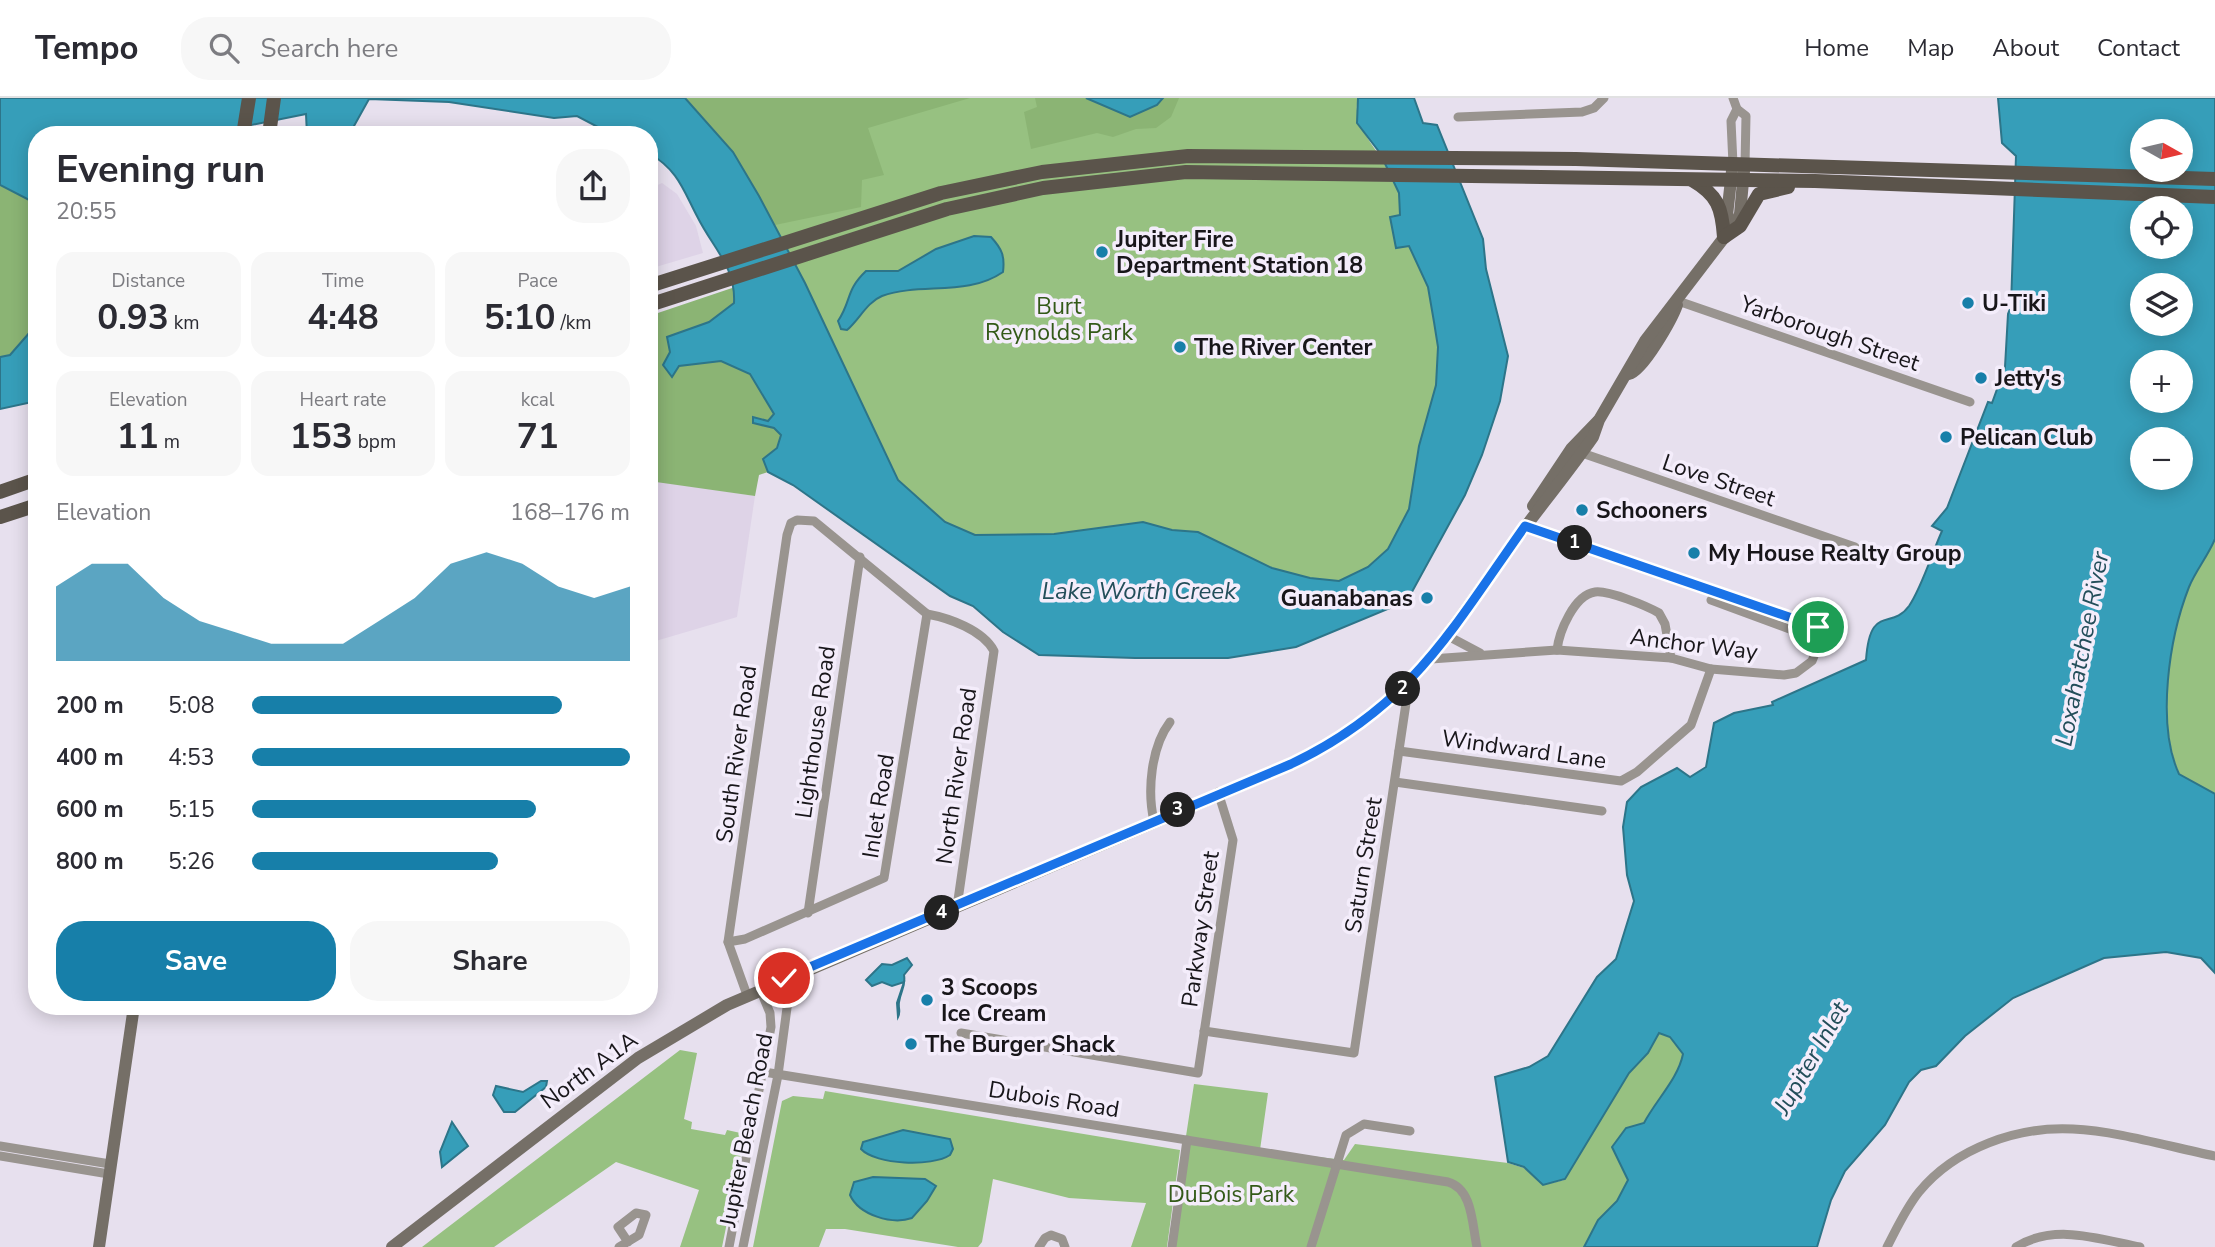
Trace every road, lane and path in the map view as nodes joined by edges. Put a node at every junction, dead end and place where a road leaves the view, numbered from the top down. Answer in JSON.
{"nodes":[{"id":1,"x":249,"y":98,"type":"edge"},
{"id":2,"x":274,"y":98,"type":"edge"},
{"id":3,"x":1604,"y":98,"type":"edge"},
{"id":4,"x":1733,"y":98,"type":"edge"},
{"id":5,"x":1737,"y":109,"type":"junction"},
{"id":6,"x":1458,"y":117,"type":"dead end"},
{"id":7,"x":244,"y":126,"type":"edge"},
{"id":8,"x":270,"y":126,"type":"edge"},
{"id":9,"x":1739,"y":165,"type":"junction"},
{"id":10,"x":2215,"y":179,"type":"edge"},
{"id":11,"x":1690,"y":180,"type":"junction"},
{"id":12,"x":1737,"y":181,"type":"junction"},
{"id":13,"x":1815,"y":181,"type":"junction"},
{"id":14,"x":2215,"y":197,"type":"edge"},
{"id":15,"x":1724,"y":237,"type":"junction"},
{"id":16,"x":658,"y":283,"type":"edge"},
{"id":17,"x":1678,"y":301,"type":"junction"},
{"id":18,"x":658,"y":302,"type":"edge"},
{"id":19,"x":1970,"y":402,"type":"dead end"},
{"id":20,"x":1576,"y":451,"type":"junction"},
{"id":21,"x":28,"y":483,"type":"edge"},
{"id":22,"x":0,"y":492,"type":"edge"},
{"id":23,"x":28,"y":509,"type":"edge"},
{"id":24,"x":0,"y":517,"type":"edge"},
{"id":25,"x":1525,"y":526,"type":"junction"},
{"id":26,"x":1855,"y":547,"type":"dead end"},
{"id":27,"x":860,"y":557,"type":"junction"},
{"id":28,"x":1711,"y":600,"type":"dead end"},
{"id":29,"x":927,"y":614,"type":"junction"},
{"id":30,"x":1823,"y":629,"type":"dead end"},
{"id":31,"x":1448,"y":636,"type":"junction"},
{"id":32,"x":1557,"y":650,"type":"junction"},
{"id":33,"x":1481,"y":653,"type":"junction"},
{"id":34,"x":1671,"y":658,"type":"junction"},
{"id":35,"x":1431,"y":659,"type":"junction"},
{"id":36,"x":1711,"y":669,"type":"junction"},
{"id":37,"x":1409,"y":683,"type":"junction"},
{"id":38,"x":1170,"y":722,"type":"dead end"},
{"id":39,"x":1399,"y":751,"type":"junction"},
{"id":40,"x":1395,"y":782,"type":"junction"},
{"id":41,"x":1218,"y":792,"type":"junction"},
{"id":42,"x":1602,"y":811,"type":"dead end"},
{"id":43,"x":1154,"y":821,"type":"junction"},
{"id":44,"x":957,"y":907,"type":"junction"},
{"id":45,"x":808,"y":913,"type":"junction"},
{"id":46,"x":728,"y":942,"type":"junction"},
{"id":47,"x":784,"y":978,"type":"junction"},
{"id":48,"x":760,"y":989,"type":"junction"},
{"id":49,"x":747,"y":995,"type":"junction"},
{"id":50,"x":133,"y":1015,"type":"edge"},
{"id":51,"x":1204,"y":1031,"type":"junction"},
{"id":52,"x":961,"y":1033,"type":"dead end"},
{"id":53,"x":764,"y":1072,"type":"junction"},
{"id":54,"x":778,"y":1074,"type":"junction"},
{"id":55,"x":1410,"y":1131,"type":"dead end"},
{"id":56,"x":1187,"y":1140,"type":"junction"},
{"id":57,"x":0,"y":1146,"type":"edge"},
{"id":58,"x":0,"y":1156,"type":"edge"},
{"id":59,"x":2215,"y":1156,"type":"edge"},
{"id":60,"x":1338,"y":1164,"type":"junction"},
{"id":61,"x":110,"y":1169,"type":"junction"},
{"id":62,"x":99,"y":1247,"type":"edge"},
{"id":63,"x":392,"y":1247,"type":"edge"},
{"id":64,"x":729,"y":1247,"type":"edge"},
{"id":65,"x":743,"y":1247,"type":"edge"},
{"id":66,"x":1040,"y":1247,"type":"edge"},
{"id":67,"x":1065,"y":1247,"type":"edge"},
{"id":68,"x":1172,"y":1247,"type":"edge"},
{"id":69,"x":1311,"y":1247,"type":"edge"},
{"id":70,"x":1477,"y":1247,"type":"edge"},
{"id":71,"x":1887,"y":1247,"type":"edge"},
{"id":72,"x":2015,"y":1247,"type":"edge"},
{"id":73,"x":2140,"y":1247,"type":"edge"}],
"edges":[{"from":1,"to":7,"type":"main road"},
{"from":2,"to":8,"type":"main road"},
{"from":3,"to":6,"type":"street"},
{"from":4,"to":5,"type":"street"},
{"from":5,"to":9,"type":"street"},
{"from":5,"to":9,"type":"street"},
{"from":9,"to":10,"type":"main road"},
{"from":9,"to":12,"type":"street","name":"North A1A"},
{"from":9,"to":16,"type":"main road"},
{"from":11,"to":12,"type":"main road"},
{"from":11,"to":15,"type":"main road"},
{"from":11,"to":18,"type":"main road"},
{"from":12,"to":13,"type":"main road"},
{"from":12,"to":15,"type":"street","name":"North A1A"},
{"from":13,"to":14,"type":"main road"},
{"from":13,"to":15,"type":"main road"},
{"from":15,"to":17,"type":"street","name":"North A1A"},
{"from":17,"to":19,"type":"street","name":"Yarborough Street"},
{"from":17,"to":20,"type":"street","name":"North A1A"},
{"from":20,"to":25,"type":"street","name":"North A1A"},
{"from":20,"to":26,"type":"street","name":"Love Street"},
{"from":21,"to":22,"type":"main road"},
{"from":23,"to":24,"type":"main road"},
{"from":25,"to":30,"type":"street"},
{"from":25,"to":31,"type":"street","name":"North A1A"},
{"from":27,"to":29,"type":"street"},
{"from":27,"to":45,"type":"street","name":"Lighthouse Road"},
{"from":27,"to":46,"type":"street","name":"South River Road"},
{"from":28,"to":36,"type":"street","name":"Anchor Way"},
{"from":29,"to":44,"type":"street","name":"North River Road"},
{"from":29,"to":45,"type":"street","name":"Inlet Road"},
{"from":31,"to":33,"type":"street","name":"Anchor Way"},
{"from":31,"to":35,"type":"street","name":"North A1A"},
{"from":32,"to":33,"type":"street","name":"Anchor Way"},
{"from":32,"to":34,"type":"street","name":"Anchor Way"},
{"from":32,"to":34,"type":"street"},
{"from":33,"to":35,"type":"street","name":"Anchor Way"},
{"from":34,"to":36,"type":"street","name":"Anchor Way"},
{"from":35,"to":37,"type":"street","name":"North A1A"},
{"from":36,"to":39,"type":"street","name":"Windward Lane"},
{"from":37,"to":39,"type":"street","name":"Saturn Street"},
{"from":37,"to":41,"type":"street","name":"North A1A"},
{"from":38,"to":43,"type":"street"},
{"from":39,"to":40,"type":"street","name":"Saturn Street"},
{"from":40,"to":42,"type":"street"},
{"from":40,"to":51,"type":"street","name":"Saturn Street"},
{"from":41,"to":43,"type":"street","name":"North A1A"},
{"from":41,"to":51,"type":"street","name":"Parkway Street"},
{"from":43,"to":44,"type":"street","name":"North A1A"},
{"from":44,"to":47,"type":"street","name":"North A1A"},
{"from":45,"to":46,"type":"street","name":"Inlet Road"},
{"from":46,"to":49,"type":"street","name":"South River Road"},
{"from":47,"to":48,"type":"street","name":"North A1A"},
{"from":47,"to":54,"type":"street","name":"Jupiter Beach Road"},
{"from":48,"to":49,"type":"street","name":"North A1A"},
{"from":48,"to":53,"type":"street","name":"Jupiter Beach Road"},
{"from":49,"to":63,"type":"street","name":"North A1A"},
{"from":50,"to":61,"type":"street"},
{"from":51,"to":52,"type":"street","name":"Parkway Street"},
{"from":53,"to":54,"type":"street","name":"Dubois Road"},
{"from":53,"to":64,"type":"street","name":"Jupiter Beach Road"},
{"from":54,"to":56,"type":"street","name":"Dubois Road"},
{"from":54,"to":65,"type":"street","name":"Jupiter Beach Road"},
{"from":55,"to":60,"type":"street"},
{"from":56,"to":60,"type":"street","name":"Dubois Road"},
{"from":56,"to":68,"type":"street"},
{"from":57,"to":61,"type":"street"},
{"from":58,"to":61,"type":"street"},
{"from":59,"to":71,"type":"street"},
{"from":60,"to":69,"type":"street"},
{"from":60,"to":70,"type":"street","name":"Dubois Road"},
{"from":61,"to":62,"type":"street"},
{"from":66,"to":67,"type":"street"},
{"from":72,"to":73,"type":"street"}]}
